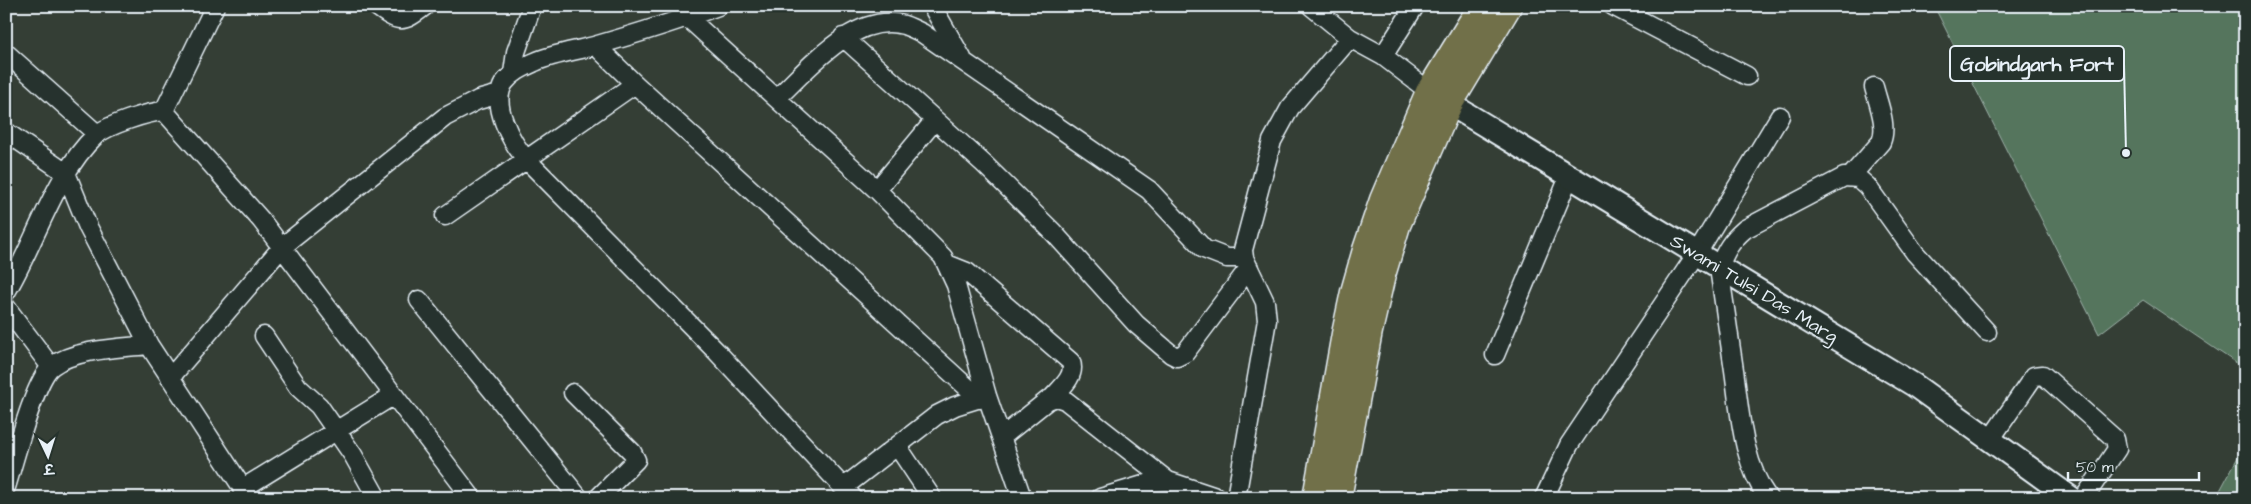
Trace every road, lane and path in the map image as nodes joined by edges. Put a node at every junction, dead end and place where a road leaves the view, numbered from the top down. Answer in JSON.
{"nodes":[{"id":1,"x":215,"y":6,"type":"edge"},
{"id":2,"x":376,"y":6,"type":"edge"},
{"id":3,"x":425,"y":6,"type":"edge"},
{"id":4,"x":532,"y":6,"type":"edge"},
{"id":5,"x":718,"y":6,"type":"edge"},
{"id":6,"x":932,"y":6,"type":"edge"},
{"id":7,"x":1311,"y":6,"type":"edge"},
{"id":8,"x":1415,"y":6,"type":"edge"},
{"id":9,"x":1483,"y":6,"type":"edge"},
{"id":10,"x":1507,"y":6,"type":"edge"},
{"id":11,"x":1613,"y":6,"type":"edge"},
{"id":12,"x":687,"y":18,"type":"junction"},
{"id":13,"x":843,"y":37,"type":"junction"},
{"id":14,"x":1350,"y":38,"type":"junction"},
{"id":15,"x":596,"y":46,"type":"junction"},
{"id":16,"x":6,"y":53,"type":"edge"},
{"id":17,"x":1383,"y":56,"type":"junction"},
{"id":18,"x":965,"y":63,"type":"junction"},
{"id":19,"x":513,"y":73,"type":"junction"},
{"id":20,"x":1747,"y":76,"type":"dead end"},
{"id":21,"x":635,"y":84,"type":"junction"},
{"id":22,"x":1874,"y":86,"type":"dead end"},
{"id":23,"x":500,"y":94,"type":"junction"},
{"id":24,"x":777,"y":98,"type":"junction"},
{"id":25,"x":1439,"y":98,"type":"junction"},
{"id":26,"x":164,"y":111,"type":"junction"},
{"id":27,"x":1780,"y":116,"type":"dead end"},
{"id":28,"x":935,"y":120,"type":"junction"},
{"id":29,"x":6,"y":132,"type":"edge"},
{"id":30,"x":97,"y":134,"type":"junction"},
{"id":31,"x":526,"y":159,"type":"junction"},
{"id":32,"x":66,"y":173,"type":"junction"},
{"id":33,"x":1851,"y":176,"type":"junction"},
{"id":34,"x":1569,"y":177,"type":"junction"},
{"id":35,"x":876,"y":190,"type":"junction"},
{"id":36,"x":445,"y":216,"type":"dead end"},
{"id":37,"x":282,"y":247,"type":"junction"},
{"id":38,"x":1696,"y":254,"type":"junction"},
{"id":39,"x":1246,"y":263,"type":"junction"},
{"id":40,"x":947,"y":264,"type":"junction"},
{"id":41,"x":1719,"y":268,"type":"junction"},
{"id":42,"x":6,"y":292,"type":"edge"},
{"id":43,"x":419,"y":300,"type":"dead end"},
{"id":44,"x":6,"y":307,"type":"edge"},
{"id":45,"x":1987,"y":332,"type":"dead end"},
{"id":46,"x":264,"y":336,"type":"dead end"},
{"id":47,"x":149,"y":345,"type":"junction"},
{"id":48,"x":1495,"y":355,"type":"dead end"},
{"id":49,"x":51,"y":367,"type":"junction"},
{"id":50,"x":170,"y":378,"type":"junction"},
{"id":51,"x":573,"y":393,"type":"dead end"},
{"id":52,"x":394,"y":395,"type":"junction"},
{"id":53,"x":984,"y":397,"type":"junction"},
{"id":54,"x":1052,"y":398,"type":"junction"},
{"id":55,"x":334,"y":431,"type":"junction"},
{"id":56,"x":1002,"y":437,"type":"junction"},
{"id":57,"x":1990,"y":440,"type":"junction"},
{"id":58,"x":898,"y":447,"type":"junction"},
{"id":59,"x":1168,"y":481,"type":"junction"},
{"id":60,"x":6,"y":487,"type":"edge"},
{"id":61,"x":6,"y":492,"type":"edge"},
{"id":62,"x":245,"y":493,"type":"edge"},
{"id":63,"x":849,"y":493,"type":"edge"},
{"id":64,"x":1119,"y":495,"type":"edge"},
{"id":65,"x":11,"y":498,"type":"edge"},
{"id":66,"x":377,"y":498,"type":"edge"},
{"id":67,"x":472,"y":498,"type":"edge"},
{"id":68,"x":579,"y":498,"type":"edge"},
{"id":69,"x":598,"y":498,"type":"edge"},
{"id":70,"x":932,"y":498,"type":"edge"},
{"id":71,"x":1022,"y":498,"type":"edge"},
{"id":72,"x":1100,"y":498,"type":"edge"},
{"id":73,"x":1219,"y":498,"type":"edge"},
{"id":74,"x":1236,"y":498,"type":"edge"},
{"id":75,"x":1317,"y":498,"type":"edge"},
{"id":76,"x":1337,"y":498,"type":"edge"},
{"id":77,"x":1544,"y":498,"type":"edge"},
{"id":78,"x":1768,"y":498,"type":"edge"},
{"id":79,"x":2071,"y":498,"type":"edge"},
{"id":80,"x":2084,"y":498,"type":"edge"}],
"edges":[{"from":1,"to":26,"type":"street"},
{"from":2,"to":3,"type":"street"},
{"from":4,"to":19,"type":"street"},
{"from":5,"to":12,"type":"street"},
{"from":6,"to":18,"type":"street"},
{"from":7,"to":14,"type":"street"},
{"from":8,"to":17,"type":"street"},
{"from":9,"to":25,"type":"highway"},
{"from":10,"to":25,"type":"highway"},
{"from":11,"to":20,"type":"street"},
{"from":12,"to":15,"type":"street"},
{"from":12,"to":24,"type":"street"},
{"from":13,"to":18,"type":"street"},
{"from":13,"to":24,"type":"street"},
{"from":13,"to":28,"type":"street"},
{"from":14,"to":17,"type":"street"},
{"from":14,"to":39,"type":"street"},
{"from":15,"to":19,"type":"street"},
{"from":15,"to":21,"type":"street"},
{"from":16,"to":30,"type":"street"},
{"from":17,"to":25,"type":"street"},
{"from":18,"to":39,"type":"street"},
{"from":19,"to":23,"type":"street"},
{"from":21,"to":31,"type":"street"},
{"from":21,"to":53,"type":"street"},
{"from":22,"to":33,"type":"street"},
{"from":23,"to":31,"type":"street"},
{"from":23,"to":37,"type":"street"},
{"from":24,"to":35,"type":"street"},
{"from":25,"to":34,"type":"street","name":"Swami Tulsi Das Marg"},
{"from":25,"to":75,"type":"highway"},
{"from":25,"to":76,"type":"highway"},
{"from":26,"to":30,"type":"street"},
{"from":26,"to":37,"type":"street"},
{"from":27,"to":38,"type":"street"},
{"from":28,"to":35,"type":"street"},
{"from":28,"to":39,"type":"street"},
{"from":29,"to":32,"type":"street"},
{"from":30,"to":32,"type":"street"},
{"from":31,"to":36,"type":"street"},
{"from":31,"to":63,"type":"street"},
{"from":32,"to":42,"type":"street"},
{"from":32,"to":47,"type":"street"},
{"from":33,"to":41,"type":"street"},
{"from":33,"to":45,"type":"street"},
{"from":34,"to":38,"type":"street","name":"Swami Tulsi Das Marg"},
{"from":34,"to":48,"type":"street"},
{"from":35,"to":40,"type":"street"},
{"from":37,"to":50,"type":"street"},
{"from":37,"to":52,"type":"street"},
{"from":38,"to":41,"type":"street","name":"Swami Tulsi Das Marg"},
{"from":38,"to":77,"type":"street"},
{"from":39,"to":74,"type":"street"},
{"from":40,"to":53,"type":"street"},
{"from":40,"to":54,"type":"street"},
{"from":41,"to":57,"type":"street","name":"Swami Tulsi Das Marg"},
{"from":41,"to":78,"type":"street"},
{"from":43,"to":68,"type":"street"},
{"from":44,"to":49,"type":"street"},
{"from":46,"to":55,"type":"street"},
{"from":47,"to":49,"type":"street"},
{"from":47,"to":50,"type":"street"},
{"from":49,"to":60,"type":"street"},
{"from":50,"to":62,"type":"street"},
{"from":51,"to":69,"type":"street"},
{"from":52,"to":55,"type":"street"},
{"from":52,"to":67,"type":"street"},
{"from":53,"to":56,"type":"street"},
{"from":53,"to":58,"type":"street"},
{"from":54,"to":56,"type":"street"},
{"from":54,"to":59,"type":"street"},
{"from":55,"to":62,"type":"street"},
{"from":55,"to":66,"type":"street"},
{"from":56,"to":71,"type":"street"},
{"from":57,"to":79,"type":"street","name":"Swami Tulsi Das Marg"},
{"from":57,"to":80,"type":"street"},
{"from":58,"to":63,"type":"street"},
{"from":58,"to":70,"type":"street"},
{"from":59,"to":64,"type":"street"},
{"from":59,"to":73,"type":"street"},
{"from":61,"to":65,"type":"street"},
{"from":64,"to":72,"type":"street"}]}
